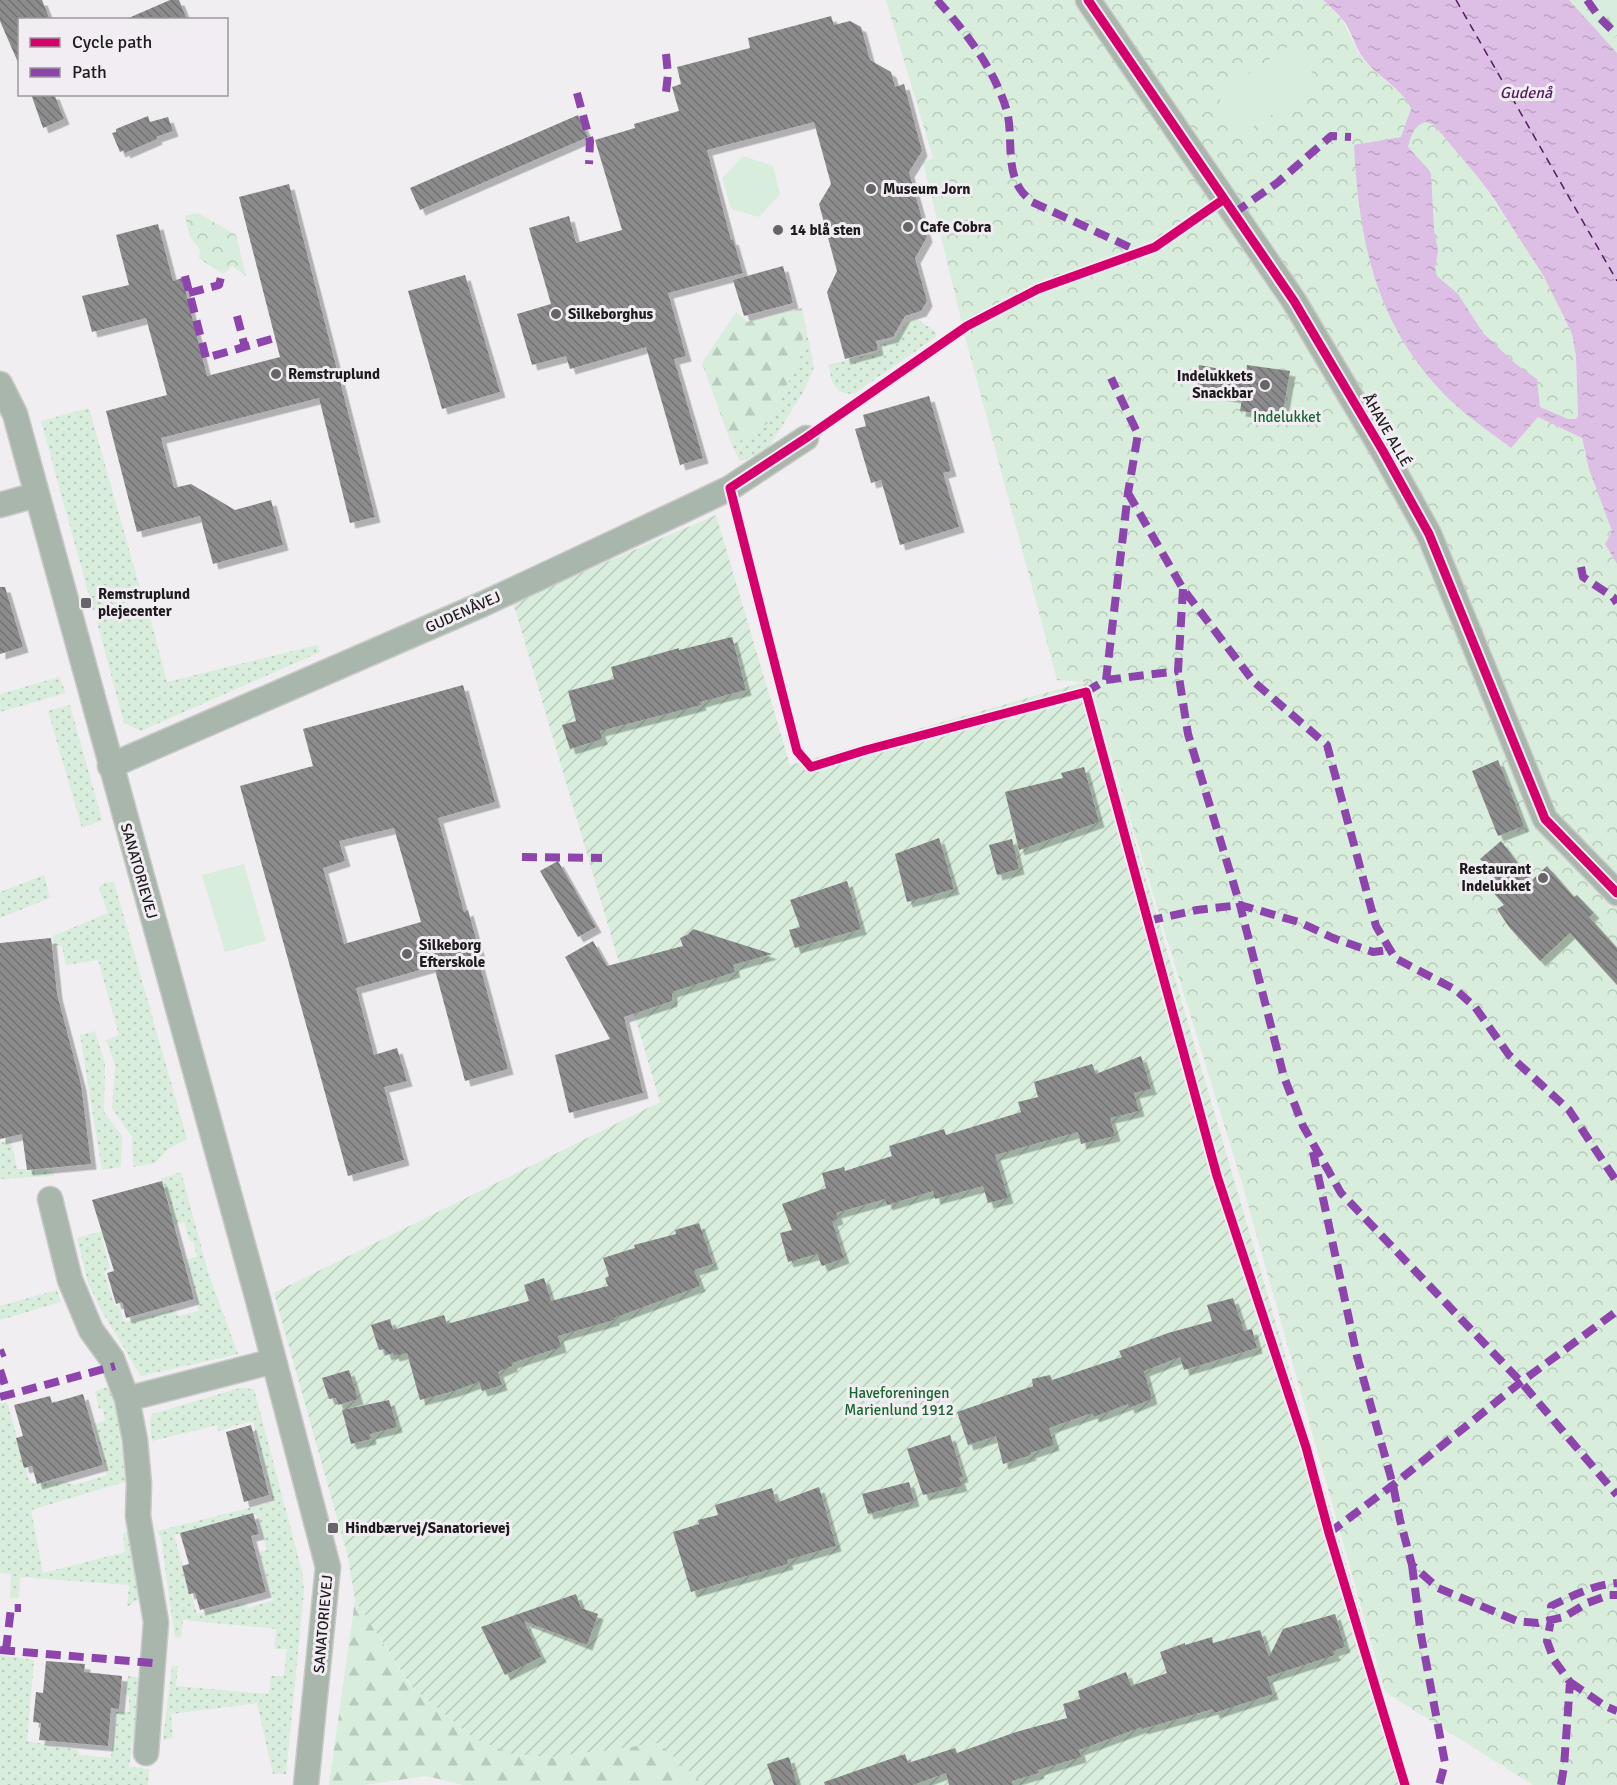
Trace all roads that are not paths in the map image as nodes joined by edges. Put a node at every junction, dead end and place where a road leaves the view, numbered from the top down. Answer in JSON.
{"nodes":[{"id":1,"x":1088,"y":0,"type":"edge"},
{"id":2,"x":0,"y":384,"type":"edge"},
{"id":3,"x":806,"y":438,"type":"dead end"},
{"id":4,"x":36,"y":495,"type":"junction"},
{"id":5,"x":0,"y":505,"type":"edge"},
{"id":6,"x":110,"y":766,"type":"junction"},
{"id":7,"x":1617,"y":893,"type":"edge"},
{"id":8,"x":50,"y":1198,"type":"dead end"},
{"id":9,"x":274,"y":1361,"type":"junction"},
{"id":10,"x":127,"y":1399,"type":"junction"},
{"id":11,"x":146,"y":1753,"type":"dead end"},
{"id":12,"x":306,"y":1785,"type":"edge"}],
"edges":[{"from":1,"to":7,"type":"street","name":"ÅHAVE ALLÉ"},
{"from":2,"to":4,"type":"street","name":"SANATORIEVEJ"},
{"from":3,"to":6,"type":"street","name":"GUDENÅVEJ"},
{"from":4,"to":5,"type":"street"},
{"from":4,"to":6,"type":"street","name":"SANATORIEVEJ"},
{"from":6,"to":9,"type":"street","name":"SANATORIEVEJ"},
{"from":8,"to":10,"type":"street"},
{"from":9,"to":10,"type":"street"},
{"from":9,"to":12,"type":"street","name":"SANATORIEVEJ"},
{"from":10,"to":11,"type":"street"}]}
